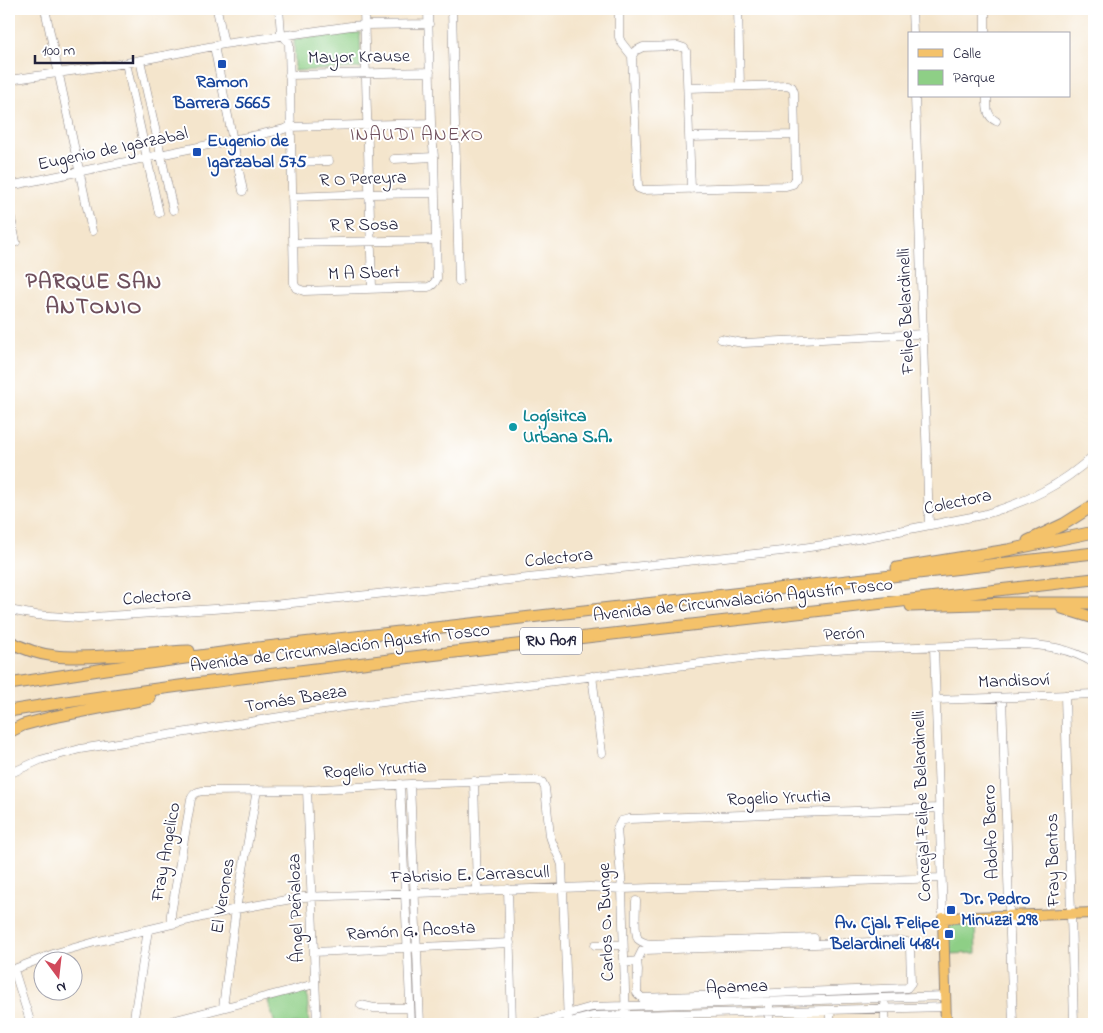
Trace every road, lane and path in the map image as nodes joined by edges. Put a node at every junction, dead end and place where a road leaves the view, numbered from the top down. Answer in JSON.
{"nodes":[{"id":1,"x":45,"y":9,"type":"edge"},
{"id":2,"x":217,"y":9,"type":"edge"},
{"id":3,"x":279,"y":9,"type":"edge"},
{"id":4,"x":364,"y":9,"type":"edge"},
{"id":5,"x":428,"y":9,"type":"edge"},
{"id":6,"x":452,"y":9,"type":"edge"},
{"id":7,"x":618,"y":9,"type":"edge"},
{"id":8,"x":738,"y":9,"type":"edge"},
{"id":9,"x":912,"y":9,"type":"edge"},
{"id":10,"x":985,"y":9,"type":"edge"},
{"id":11,"x":365,"y":24,"type":"junction"},
{"id":12,"x":429,"y":24,"type":"junction"},
{"id":13,"x":913,"y":32,"type":"edge"},
{"id":14,"x":985,"y":32,"type":"edge"},
{"id":15,"x":282,"y":36,"type":"junction"},
{"id":16,"x":224,"y":44,"type":"junction"},
{"id":17,"x":214,"y":46,"type":"junction"},
{"id":18,"x":632,"y":56,"type":"junction"},
{"id":19,"x":140,"y":60,"type":"junction"},
{"id":20,"x":126,"y":63,"type":"junction"},
{"id":21,"x":58,"y":72,"type":"junction"},
{"id":22,"x":430,"y":72,"type":"junction"},
{"id":23,"x":366,"y":73,"type":"junction"},
{"id":24,"x":289,"y":75,"type":"junction"},
{"id":25,"x":9,"y":80,"type":"edge"},
{"id":26,"x":740,"y":86,"type":"junction"},
{"id":27,"x":688,"y":88,"type":"junction"},
{"id":28,"x":915,"y":98,"type":"edge"},
{"id":29,"x":987,"y":98,"type":"edge"},
{"id":30,"x":996,"y":121,"type":"dead end"},
{"id":31,"x":431,"y":122,"type":"junction"},
{"id":32,"x":368,"y":124,"type":"junction"},
{"id":33,"x":290,"y":127,"type":"junction"},
{"id":34,"x":795,"y":135,"type":"junction"},
{"id":35,"x":689,"y":137,"type":"junction"},
{"id":36,"x":233,"y":140,"type":"junction"},
{"id":37,"x":161,"y":155,"type":"junction"},
{"id":38,"x":434,"y":157,"type":"junction"},
{"id":39,"x":147,"y":158,"type":"junction"},
{"id":40,"x":394,"y":159,"type":"dead end"},
{"id":41,"x":291,"y":162,"type":"junction"},
{"id":42,"x":329,"y":162,"type":"dead end"},
{"id":43,"x":80,"y":172,"type":"junction"},
{"id":44,"x":9,"y":186,"type":"edge"},
{"id":45,"x":691,"y":189,"type":"junction"},
{"id":46,"x":243,"y":191,"type":"dead end"},
{"id":47,"x":435,"y":193,"type":"junction"},
{"id":48,"x":370,"y":194,"type":"junction"},
{"id":49,"x":292,"y":197,"type":"junction"},
{"id":50,"x":9,"y":209,"type":"edge"},
{"id":51,"x":173,"y":210,"type":"dead end"},
{"id":52,"x":159,"y":213,"type":"dead end"},
{"id":53,"x":92,"y":231,"type":"dead end"},
{"id":54,"x":436,"y":240,"type":"junction"},
{"id":55,"x":371,"y":241,"type":"junction"},
{"id":56,"x":16,"y":242,"type":"dead end"},
{"id":57,"x":293,"y":243,"type":"junction"},
{"id":58,"x":459,"y":281,"type":"dead end"},
{"id":59,"x":372,"y":288,"type":"junction"},
{"id":60,"x":923,"y":334,"type":"junction"},
{"id":61,"x":721,"y":339,"type":"dead end"},
{"id":62,"x":1094,"y":455,"type":"edge"},
{"id":63,"x":1094,"y":505,"type":"edge"},
{"id":64,"x":929,"y":525,"type":"junction"},
{"id":65,"x":1094,"y":532,"type":"edge"},
{"id":66,"x":991,"y":553,"type":"junction"},
{"id":67,"x":1094,"y":553,"type":"edge"},
{"id":68,"x":1094,"y":579,"type":"edge"},
{"id":69,"x":744,"y":593,"type":"junction"},
{"id":70,"x":1041,"y":603,"type":"junction"},
{"id":71,"x":1094,"y":603,"type":"edge"},
{"id":72,"x":849,"y":607,"type":"junction"},
{"id":73,"x":9,"y":610,"type":"edge"},
{"id":74,"x":1094,"y":618,"type":"edge"},
{"id":75,"x":9,"y":641,"type":"edge"},
{"id":76,"x":934,"y":647,"type":"junction"},
{"id":77,"x":258,"y":648,"type":"junction"},
{"id":78,"x":1094,"y":664,"type":"edge"},
{"id":79,"x":292,"y":672,"type":"junction"},
{"id":80,"x":592,"y":676,"type":"junction"},
{"id":81,"x":9,"y":684,"type":"edge"},
{"id":82,"x":1094,"y":694,"type":"edge"},
{"id":83,"x":1065,"y":695,"type":"junction"},
{"id":84,"x":1002,"y":698,"type":"junction"},
{"id":85,"x":936,"y":700,"type":"junction"},
{"id":86,"x":9,"y":711,"type":"edge"},
{"id":87,"x":9,"y":732,"type":"edge"},
{"id":88,"x":602,"y":754,"type":"dead end"},
{"id":89,"x":9,"y":774,"type":"edge"},
{"id":90,"x":474,"y":782,"type":"junction"},
{"id":91,"x":400,"y":784,"type":"junction"},
{"id":92,"x":410,"y":784,"type":"junction"},
{"id":93,"x":256,"y":790,"type":"junction"},
{"id":94,"x":307,"y":790,"type":"junction"},
{"id":95,"x":202,"y":791,"type":"joint"},
{"id":96,"x":939,"y":808,"type":"junction"},
{"id":97,"x":920,"y":809,"type":"junction"},
{"id":98,"x":621,"y":821,"type":"joint"},
{"id":99,"x":941,"y":878,"type":"junction"},
{"id":100,"x":923,"y":879,"type":"junction"},
{"id":101,"x":563,"y":888,"type":"junction"},
{"id":102,"x":508,"y":889,"type":"junction"},
{"id":103,"x":622,"y":889,"type":"junction"},
{"id":104,"x":476,"y":890,"type":"junction"},
{"id":105,"x":405,"y":893,"type":"junction"},
{"id":106,"x":415,"y":893,"type":"junction"},
{"id":107,"x":311,"y":896,"type":"junction"},
{"id":108,"x":636,"y":902,"type":"dead end"},
{"id":109,"x":236,"y":909,"type":"junction"},
{"id":110,"x":1094,"y":913,"type":"edge"},
{"id":111,"x":1070,"y":914,"type":"junction"},
{"id":112,"x":1010,"y":916,"type":"junction"},
{"id":113,"x":943,"y":918,"type":"junction"},
{"id":114,"x":171,"y":924,"type":"junction"},
{"id":115,"x":148,"y":930,"type":"junction"},
{"id":116,"x":623,"y":934,"type":"junction"},
{"id":117,"x":637,"y":934,"type":"junction"},
{"id":118,"x":814,"y":938,"type":"dead end"},
{"id":119,"x":510,"y":943,"type":"junction"},
{"id":120,"x":595,"y":946,"type":"dead end"},
{"id":121,"x":623,"y":946,"type":"junction"},
{"id":122,"x":407,"y":947,"type":"junction"},
{"id":123,"x":417,"y":947,"type":"junction"},
{"id":124,"x":314,"y":952,"type":"junction"},
{"id":125,"x":637,"y":961,"type":"junction"},
{"id":126,"x":624,"y":963,"type":"junction"},
{"id":127,"x":12,"y":971,"type":"edge"},
{"id":128,"x":315,"y":984,"type":"junction"},
{"id":129,"x":885,"y":998,"type":"junction"},
{"id":130,"x":945,"y":1001,"type":"junction"},
{"id":131,"x":769,"y":1002,"type":"junction"},
{"id":132,"x":361,"y":1005,"type":"dead end"},
{"id":133,"x":625,"y":1006,"type":"junction"},
{"id":134,"x":223,"y":1007,"type":"junction"},
{"id":135,"x":410,"y":1008,"type":"junction"},
{"id":136,"x":885,"y":1008,"type":"junction"},
{"id":137,"x":830,"y":1010,"type":"junction"},
{"id":138,"x":769,"y":1011,"type":"junction"},
{"id":139,"x":673,"y":1014,"type":"junction"},
{"id":140,"x":626,"y":1015,"type":"junction"},
{"id":141,"x":566,"y":1021,"type":"edge"},
{"id":142,"x":31,"y":1024,"type":"edge"},
{"id":143,"x":133,"y":1024,"type":"edge"},
{"id":144,"x":160,"y":1024,"type":"edge"},
{"id":145,"x":317,"y":1024,"type":"edge"},
{"id":146,"x":410,"y":1024,"type":"edge"},
{"id":147,"x":420,"y":1024,"type":"edge"},
{"id":148,"x":512,"y":1024,"type":"edge"},
{"id":149,"x":532,"y":1024,"type":"edge"},
{"id":150,"x":626,"y":1024,"type":"edge"},
{"id":151,"x":673,"y":1024,"type":"edge"},
{"id":152,"x":769,"y":1024,"type":"edge"},
{"id":153,"x":830,"y":1024,"type":"edge"},
{"id":154,"x":885,"y":1024,"type":"edge"},
{"id":155,"x":946,"y":1024,"type":"edge"},
{"id":156,"x":1013,"y":1024,"type":"edge"},
{"id":157,"x":1074,"y":1024,"type":"edge"}],
"edges":[{"from":1,"to":21,"type":"street"},
{"from":2,"to":16,"type":"street"},
{"from":3,"to":15,"type":"street"},
{"from":4,"to":11,"type":"street"},
{"from":5,"to":12,"type":"street"},
{"from":6,"to":58,"type":"street"},
{"from":7,"to":18,"type":"street"},
{"from":8,"to":26,"type":"street"},
{"from":9,"to":13,"type":"street"},
{"from":10,"to":14,"type":"street"},
{"from":11,"to":12,"type":"street"},
{"from":11,"to":15,"type":"street"},
{"from":11,"to":23,"type":"street"},
{"from":12,"to":22,"type":"street"},
{"from":15,"to":16,"type":"street"},
{"from":15,"to":24,"type":"street"},
{"from":16,"to":17,"type":"street"},
{"from":17,"to":19,"type":"street"},
{"from":17,"to":36,"type":"street"},
{"from":18,"to":27,"type":"street"},
{"from":18,"to":45,"type":"street"},
{"from":19,"to":20,"type":"street"},
{"from":19,"to":37,"type":"street"},
{"from":20,"to":21,"type":"street"},
{"from":20,"to":39,"type":"street"},
{"from":21,"to":25,"type":"street"},
{"from":21,"to":43,"type":"street"},
{"from":22,"to":23,"type":"street","name":"Mayor Krause"},
{"from":22,"to":31,"type":"street"},
{"from":23,"to":24,"type":"street","name":"Mayor Krause"},
{"from":23,"to":32,"type":"street"},
{"from":24,"to":33,"type":"street"},
{"from":26,"to":27,"type":"street"},
{"from":26,"to":34,"type":"street"},
{"from":27,"to":35,"type":"street"},
{"from":28,"to":60,"type":"street","name":"Felipe Belardinelli"},
{"from":29,"to":30,"type":"street"},
{"from":31,"to":32,"type":"street","name":"Eugenio de Igarzabal"},
{"from":31,"to":38,"type":"street"},
{"from":32,"to":33,"type":"street","name":"Eugenio de Igarzabal"},
{"from":32,"to":48,"type":"street"},
{"from":33,"to":36,"type":"street","name":"Eugenio de Igarzabal"},
{"from":33,"to":41,"type":"street"},
{"from":34,"to":35,"type":"street"},
{"from":34,"to":45,"type":"street"},
{"from":35,"to":45,"type":"street"},
{"from":36,"to":37,"type":"street","name":"Eugenio de Igarzabal"},
{"from":36,"to":46,"type":"street"},
{"from":37,"to":39,"type":"street","name":"Eugenio de Igarzabal"},
{"from":37,"to":51,"type":"street"},
{"from":38,"to":40,"type":"street"},
{"from":38,"to":47,"type":"street"},
{"from":39,"to":43,"type":"street","name":"Eugenio de Igarzabal"},
{"from":39,"to":52,"type":"street"},
{"from":41,"to":42,"type":"street"},
{"from":41,"to":49,"type":"street"},
{"from":43,"to":44,"type":"street","name":"Eugenio de Igarzabal"},
{"from":43,"to":53,"type":"street"},
{"from":47,"to":48,"type":"street","name":"R O Pereyra"},
{"from":47,"to":54,"type":"street"},
{"from":48,"to":49,"type":"street","name":"R O Pereyra"},
{"from":48,"to":55,"type":"street"},
{"from":49,"to":57,"type":"street"},
{"from":50,"to":56,"type":"street"},
{"from":54,"to":55,"type":"street","name":"R R Sosa"},
{"from":54,"to":59,"type":"street","name":"M A Sbert"},
{"from":55,"to":57,"type":"street","name":"R R Sosa"},
{"from":55,"to":59,"type":"street"},
{"from":57,"to":59,"type":"street","name":"M A Sbert"},
{"from":60,"to":61,"type":"street"},
{"from":60,"to":64,"type":"street","name":"Felipe Belardinelli"},
{"from":62,"to":64,"type":"street","name":"Colectora"},
{"from":63,"to":66,"type":"highway"},
{"from":64,"to":73,"type":"street","name":"Colectora"},
{"from":65,"to":66,"type":"highway"},
{"from":66,"to":69,"type":"highway"},
{"from":67,"to":69,"type":"highway","name":"Avenida de Circunvalación Agustín Tosco","number":"RN A019"},
{"from":68,"to":72,"type":"highway","name":"Avenida de Circunvalación Agustín Tosco","number":"RN A019"},
{"from":69,"to":77,"type":"highway","name":"Avenida de Circunvalación Agustín Tosco","number":"RN A019"},
{"from":70,"to":71,"type":"highway"},
{"from":70,"to":72,"type":"highway"},
{"from":70,"to":74,"type":"highway"},
{"from":72,"to":79,"type":"highway","name":"Avenida de Circunvalación Agustín Tosco","number":"RN A019"},
{"from":75,"to":77,"type":"highway"},
{"from":76,"to":78,"type":"street","name":"Perón"},
{"from":76,"to":80,"type":"street","name":"Perón"},
{"from":76,"to":85,"type":"street","name":"Concejal Felipe Belardinelli"},
{"from":77,"to":81,"type":"highway","name":"Avenida de Circunvalación Agustín Tosco","number":"RN A019"},
{"from":79,"to":86,"type":"highway","name":"Avenida de Circunvalación Agustín Tosco","number":"RN A019"},
{"from":79,"to":87,"type":"highway"},
{"from":80,"to":88,"type":"street"},
{"from":80,"to":89,"type":"street","name":"Tomás Baeza"},
{"from":82,"to":83,"type":"street","name":"Mandisoví"},
{"from":83,"to":84,"type":"street","name":"Mandisoví"},
{"from":83,"to":111,"type":"street","name":"Fray Bentos"},
{"from":84,"to":85,"type":"street","name":"Mandisoví"},
{"from":84,"to":112,"type":"street","name":"Adolfo Berro"},
{"from":85,"to":96,"type":"street","name":"Concejal Felipe Belardinelli"},
{"from":90,"to":92,"type":"street","name":"Rogelio Yrurtia"},
{"from":90,"to":101,"type":"street","name":"Rogelio Yrurtia"},
{"from":90,"to":104,"type":"street"},
{"from":91,"to":92,"type":"street","name":"Rogelio Yrurtia"},
{"from":91,"to":94,"type":"street","name":"Rogelio Yrurtia"},
{"from":91,"to":105,"type":"street"},
{"from":92,"to":106,"type":"street"},
{"from":93,"to":94,"type":"street","name":"Rogelio Yrurtia"},
{"from":93,"to":95,"type":"street","name":"Rogelio Yrurtia"},
{"from":93,"to":109,"type":"street","name":"El Verones"},
{"from":94,"to":107,"type":"street","name":"Ángel Peñaloza"},
{"from":95,"to":114,"type":"street","name":"Fray Angelico"},
{"from":96,"to":97,"type":"street","name":"Rogelio Yrurtia"},
{"from":96,"to":99,"type":"street","name":"Concejal Felipe Belardinelli"},
{"from":97,"to":98,"type":"street","name":"Rogelio Yrurtia"},
{"from":97,"to":100,"type":"street"},
{"from":98,"to":103,"type":"street","name":"Carlos O. Bunge"},
{"from":99,"to":100,"type":"street","name":"Fabrisio E. Carrascull"},
{"from":99,"to":113,"type":"street","name":"Concejal Felipe Belardinelli"},
{"from":100,"to":103,"type":"street","name":"Fabrisio E. Carrascull"},
{"from":101,"to":102,"type":"street","name":"Fabrisio E. Carrascull"},
{"from":101,"to":103,"type":"street","name":"Fabrisio E. Carrascull"},
{"from":101,"to":141,"type":"street"},
{"from":102,"to":104,"type":"street","name":"Fabrisio E. Carrascull"},
{"from":102,"to":119,"type":"street"},
{"from":103,"to":116,"type":"street","name":"Carlos O. Bunge"},
{"from":104,"to":106,"type":"street","name":"Fabrisio E. Carrascull"},
{"from":105,"to":106,"type":"street","name":"Fabrisio E. Carrascull"},
{"from":105,"to":107,"type":"street","name":"Fabrisio E. Carrascull"},
{"from":105,"to":122,"type":"street"},
{"from":106,"to":123,"type":"street"},
{"from":107,"to":109,"type":"street","name":"Fabrisio E. Carrascull"},
{"from":107,"to":124,"type":"street","name":"Ángel Peñaloza"},
{"from":108,"to":117,"type":"street"},
{"from":109,"to":114,"type":"street","name":"Fabrisio E. Carrascull"},
{"from":109,"to":134,"type":"street","name":"El Verones"},
{"from":110,"to":111,"type":"main road"},
{"from":111,"to":112,"type":"main road"},
{"from":111,"to":157,"type":"street","name":"Fray Bentos"},
{"from":112,"to":113,"type":"main road"},
{"from":112,"to":156,"type":"street","name":"Adolfo Berro"},
{"from":113,"to":130,"type":"main road","name":"Concejal Felipe Belardinelli"},
{"from":114,"to":115,"type":"street","name":"Fabrisio E. Carrascull"},
{"from":115,"to":127,"type":"street","name":"Fabrisio E. Carrascull"},
{"from":115,"to":143,"type":"street"},
{"from":116,"to":117,"type":"street"},
{"from":116,"to":121,"type":"street","name":"Carlos O. Bunge"},
{"from":117,"to":118,"type":"street"},
{"from":119,"to":123,"type":"street","name":"Ramón G. Acosta"},
{"from":119,"to":148,"type":"street"},
{"from":120,"to":121,"type":"street"},
{"from":121,"to":126,"type":"street","name":"Carlos O. Bunge"},
{"from":122,"to":123,"type":"street","name":"Ramón G. Acosta"},
{"from":122,"to":124,"type":"street","name":"Ramón G. Acosta"},
{"from":122,"to":135,"type":"street"},
{"from":123,"to":147,"type":"street"},
{"from":124,"to":128,"type":"street","name":"Ángel Peñaloza"},
{"from":125,"to":125,"type":"street"},
{"from":125,"to":126,"type":"street"},
{"from":126,"to":133,"type":"street","name":"Carlos O. Bunge"},
{"from":127,"to":142,"type":"street"},
{"from":128,"to":134,"type":"street"},
{"from":128,"to":145,"type":"street","name":"Ángel Peñaloza"},
{"from":129,"to":130,"type":"street","name":"Apamea"},
{"from":129,"to":131,"type":"street","name":"Apamea"},
{"from":129,"to":136,"type":"street"},
{"from":130,"to":136,"type":"street","name":"Apamea"},
{"from":130,"to":155,"type":"main road","name":"Concejal Felipe Belardinelli"},
{"from":131,"to":133,"type":"street","name":"Apamea"},
{"from":131,"to":138,"type":"street"},
{"from":132,"to":135,"type":"street"},
{"from":133,"to":140,"type":"street","name":"Carlos O. Bunge"},
{"from":133,"to":141,"type":"street","name":"Apamea"},
{"from":134,"to":144,"type":"street"},
{"from":135,"to":146,"type":"street"},
{"from":136,"to":137,"type":"street","name":"Apamea"},
{"from":136,"to":154,"type":"street"},
{"from":137,"to":138,"type":"street","name":"Apamea"},
{"from":137,"to":153,"type":"street"},
{"from":138,"to":139,"type":"street","name":"Apamea"},
{"from":138,"to":152,"type":"street"},
{"from":139,"to":140,"type":"street","name":"Apamea"},
{"from":139,"to":151,"type":"street"},
{"from":140,"to":141,"type":"street","name":"Apamea"},
{"from":140,"to":150,"type":"street","name":"Carlos O. Bunge"},
{"from":141,"to":149,"type":"street","name":"Apamea"}]}
